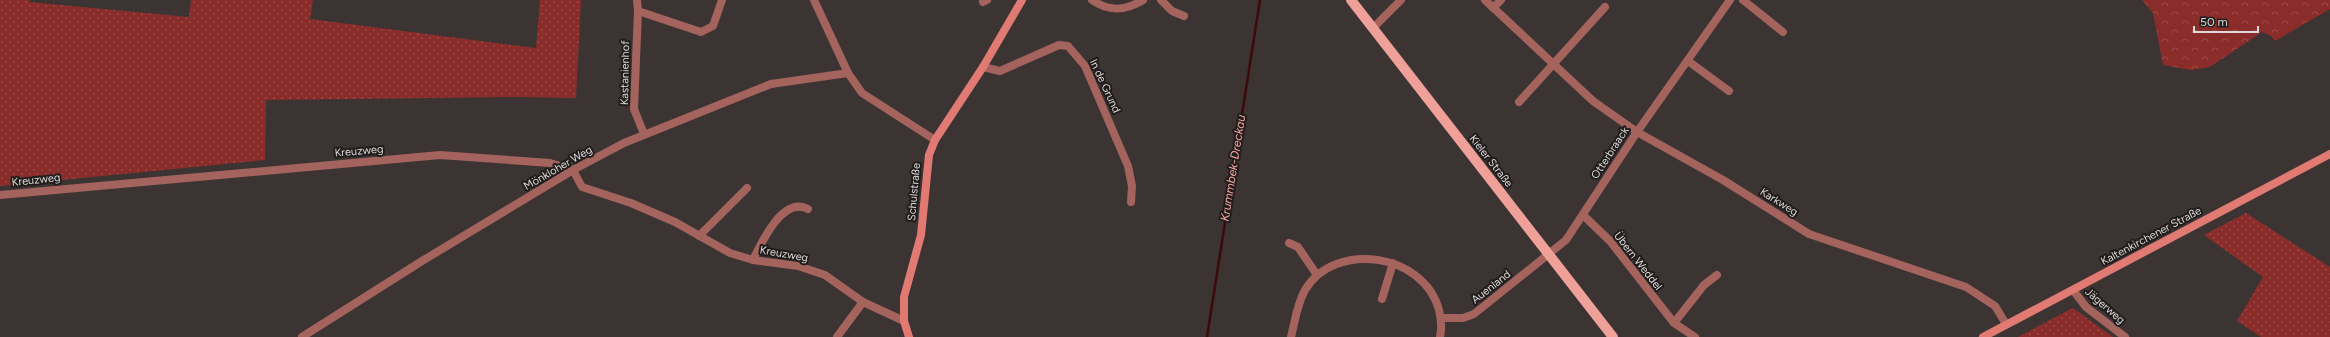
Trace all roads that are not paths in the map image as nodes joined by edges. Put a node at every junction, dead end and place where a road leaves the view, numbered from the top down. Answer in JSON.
{"nodes":[{"id":1,"x":637,"y":0,"type":"edge"},
{"id":2,"x":722,"y":0,"type":"edge"},
{"id":3,"x":814,"y":0,"type":"edge"},
{"id":4,"x":1022,"y":0,"type":"edge"},
{"id":5,"x":1092,"y":0,"type":"edge"},
{"id":6,"x":1143,"y":0,"type":"edge"},
{"id":7,"x":1161,"y":0,"type":"edge"},
{"id":8,"x":1351,"y":0,"type":"edge"},
{"id":9,"x":1401,"y":0,"type":"edge"},
{"id":10,"x":1485,"y":0,"type":"edge"},
{"id":11,"x":1501,"y":0,"type":"edge"},
{"id":12,"x":1730,"y":0,"type":"edge"},
{"id":13,"x":1743,"y":0,"type":"edge"},
{"id":14,"x":1605,"y":6,"type":"dead end"},
{"id":15,"x":1493,"y":8,"type":"junction"},
{"id":16,"x":638,"y":11,"type":"junction"},
{"id":17,"x":1184,"y":16,"type":"dead end"},
{"id":18,"x":1373,"y":28,"type":"junction"},
{"id":19,"x":1783,"y":32,"type":"dead end"},
{"id":20,"x":1688,"y":61,"type":"junction"},
{"id":21,"x":1553,"y":65,"type":"junction"},
{"id":22,"x":983,"y":67,"type":"junction"},
{"id":23,"x":848,"y":74,"type":"junction"},
{"id":24,"x":1729,"y":91,"type":"dead end"},
{"id":25,"x":1519,"y":102,"type":"dead end"},
{"id":26,"x":1637,"y":132,"type":"junction"},
{"id":27,"x":644,"y":134,"type":"junction"},
{"id":28,"x":935,"y":140,"type":"junction"},
{"id":29,"x":2330,"y":154,"type":"edge"},
{"id":30,"x":573,"y":170,"type":"junction"},
{"id":31,"x":748,"y":188,"type":"dead end"},
{"id":32,"x":0,"y":195,"type":"edge"},
{"id":33,"x":1131,"y":202,"type":"dead end"},
{"id":34,"x":808,"y":209,"type":"dead end"},
{"id":35,"x":1583,"y":215,"type":"junction"},
{"id":36,"x":699,"y":236,"type":"junction"},
{"id":37,"x":1289,"y":243,"type":"dead end"},
{"id":38,"x":1549,"y":255,"type":"junction"},
{"id":39,"x":753,"y":260,"type":"junction"},
{"id":40,"x":1393,"y":263,"type":"junction"},
{"id":41,"x":1317,"y":275,"type":"junction"},
{"id":42,"x":1717,"y":275,"type":"dead end"},
{"id":43,"x":2073,"y":290,"type":"junction"},
{"id":44,"x":1382,"y":299,"type":"dead end"},
{"id":45,"x":863,"y":302,"type":"junction"},
{"id":46,"x":1441,"y":318,"type":"junction"},
{"id":47,"x":904,"y":321,"type":"junction"},
{"id":48,"x":1674,"y":323,"type":"junction"},
{"id":49,"x":2006,"y":324,"type":"junction"},
{"id":50,"x":302,"y":337,"type":"edge"},
{"id":51,"x":837,"y":337,"type":"edge"},
{"id":52,"x":908,"y":337,"type":"edge"},
{"id":53,"x":1291,"y":337,"type":"edge"},
{"id":54,"x":1440,"y":337,"type":"edge"},
{"id":55,"x":1613,"y":337,"type":"edge"},
{"id":56,"x":1695,"y":337,"type":"edge"},
{"id":57,"x":1983,"y":337,"type":"edge"},
{"id":58,"x":2125,"y":337,"type":"edge"}],
"edges":[{"from":1,"to":16,"type":"street","name":"Kastanienhof"},
{"from":2,"to":16,"type":"street"},
{"from":3,"to":23,"type":"street"},
{"from":4,"to":22,"type":"main road","name":"Schulstraße"},
{"from":5,"to":6,"type":"street"},
{"from":7,"to":17,"type":"street"},
{"from":8,"to":18,"type":"main road","name":"Kieler Straße"},
{"from":9,"to":18,"type":"street"},
{"from":10,"to":15,"type":"street","name":"Karkweg"},
{"from":11,"to":15,"type":"street"},
{"from":12,"to":20,"type":"street","name":"Otterbraack"},
{"from":13,"to":19,"type":"street"},
{"from":14,"to":21,"type":"street"},
{"from":15,"to":21,"type":"street","name":"Karkweg"},
{"from":16,"to":27,"type":"street","name":"Kastanienhof"},
{"from":18,"to":38,"type":"main road","name":"Kieler Straße"},
{"from":20,"to":24,"type":"street"},
{"from":20,"to":26,"type":"street","name":"Otterbraack"},
{"from":21,"to":25,"type":"street"},
{"from":21,"to":26,"type":"street","name":"Karkweg"},
{"from":22,"to":28,"type":"main road","name":"Schulstraße"},
{"from":22,"to":33,"type":"street","name":"In de Grund"},
{"from":23,"to":27,"type":"street","name":"Mönkloher Weg"},
{"from":23,"to":28,"type":"street"},
{"from":26,"to":35,"type":"street","name":"Otterbraack"},
{"from":26,"to":49,"type":"street","name":"Karkweg"},
{"from":27,"to":30,"type":"street","name":"Mönkloher Weg"},
{"from":28,"to":47,"type":"main road","name":"Schulstraße"},
{"from":29,"to":43,"type":"main road","name":"Kaltenkirchener Straße"},
{"from":30,"to":32,"type":"street","name":"Kreuzweg"},
{"from":30,"to":36,"type":"street","name":"Kreuzweg"},
{"from":30,"to":50,"type":"street","name":"Mönkloher Weg"},
{"from":31,"to":36,"type":"street"},
{"from":34,"to":39,"type":"street"},
{"from":35,"to":38,"type":"street","name":"Otterbraack"},
{"from":35,"to":48,"type":"street","name":"Übern Weddel"},
{"from":36,"to":39,"type":"street","name":"Kreuzweg"},
{"from":37,"to":41,"type":"street"},
{"from":38,"to":46,"type":"street","name":"Auenland"},
{"from":38,"to":55,"type":"main road","name":"Kieler Straße"},
{"from":39,"to":45,"type":"street","name":"Kreuzweg"},
{"from":40,"to":41,"type":"street"},
{"from":40,"to":44,"type":"street"},
{"from":40,"to":46,"type":"street"},
{"from":41,"to":53,"type":"street"},
{"from":42,"to":48,"type":"street"},
{"from":43,"to":49,"type":"main road","name":"Kaltenkirchener Straße"},
{"from":43,"to":58,"type":"street","name":"Jägerweg"},
{"from":45,"to":47,"type":"street","name":"Kreuzweg"},
{"from":45,"to":51,"type":"street"},
{"from":46,"to":54,"type":"street"},
{"from":47,"to":52,"type":"main road","name":"Schulstraße"},
{"from":48,"to":56,"type":"street","name":"Übern Weddel"},
{"from":49,"to":57,"type":"main road","name":"Kaltenkirchener Straße"}]}
